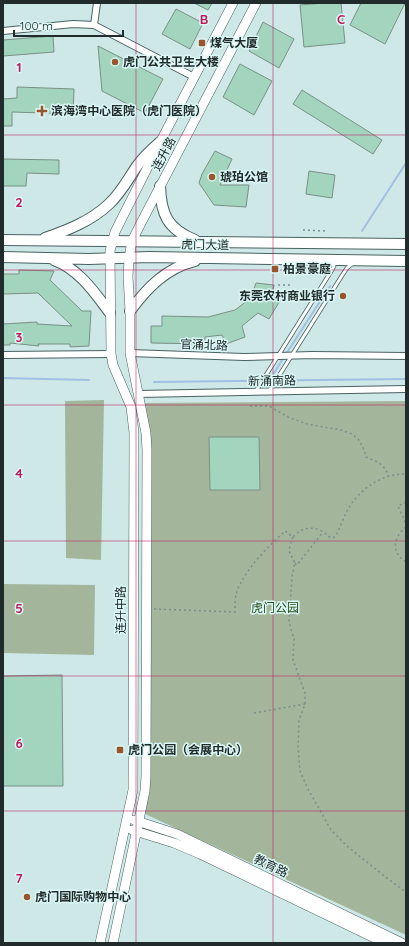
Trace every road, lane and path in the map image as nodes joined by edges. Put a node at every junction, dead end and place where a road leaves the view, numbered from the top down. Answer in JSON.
{"nodes":[{"id":1,"x":97,"y":3,"type":"edge"},
{"id":2,"x":233,"y":3,"type":"edge"},
{"id":3,"x":256,"y":3,"type":"edge"},
{"id":4,"x":94,"y":25,"type":"junction"},
{"id":5,"x":3,"y":31,"type":"edge"},
{"id":6,"x":194,"y":77,"type":"junction"},
{"id":7,"x":160,"y":142,"type":"junction"},
{"id":8,"x":160,"y":186,"type":"junction"},
{"id":9,"x":303,"y":230,"type":"dead end"},
{"id":10,"x":326,"y":231,"type":"dead end"},
{"id":11,"x":3,"y":240,"type":"edge"},
{"id":12,"x":37,"y":240,"type":"junction"},
{"id":13,"x":112,"y":241,"type":"junction"},
{"id":14,"x":132,"y":241,"type":"junction"},
{"id":15,"x":200,"y":242,"type":"junction"},
{"id":16,"x":406,"y":244,"type":"edge"},
{"id":17,"x":3,"y":258,"type":"edge"},
{"id":18,"x":48,"y":258,"type":"junction"},
{"id":19,"x":109,"y":258,"type":"junction"},
{"id":20,"x":129,"y":258,"type":"junction"},
{"id":21,"x":206,"y":258,"type":"junction"},
{"id":22,"x":328,"y":260,"type":"junction"},
{"id":23,"x":360,"y":260,"type":"junction"},
{"id":24,"x":406,"y":261,"type":"edge"},
{"id":25,"x":110,"y":278,"type":"joint"},
{"id":26,"x":278,"y":285,"type":"dead end"},
{"id":27,"x":292,"y":285,"type":"dead end"},
{"id":28,"x":130,"y":311,"type":"junction"},
{"id":29,"x":110,"y":313,"type":"junction"},
{"id":30,"x":130,"y":353,"type":"junction"},
{"id":31,"x":111,"y":354,"type":"junction"},
{"id":32,"x":3,"y":355,"type":"edge"},
{"id":33,"x":278,"y":356,"type":"junction"},
{"id":34,"x":292,"y":356,"type":"junction"},
{"id":35,"x":406,"y":356,"type":"edge"},
{"id":36,"x":406,"y":389,"type":"edge"},
{"id":37,"x":256,"y":392,"type":"junction"},
{"id":38,"x":270,"y":392,"type":"junction"},
{"id":39,"x":138,"y":394,"type":"junction"},
{"id":40,"x":250,"y":406,"type":"dead end"},
{"id":41,"x":406,"y":474,"type":"edge"},
{"id":42,"x":388,"y":476,"type":"junction"},
{"id":43,"x":406,"y":502,"type":"edge"},
{"id":44,"x":406,"y":524,"type":"edge"},
{"id":45,"x":406,"y":527,"type":"edge"},
{"id":46,"x":323,"y":532,"type":"junction"},
{"id":47,"x":293,"y":537,"type":"junction"},
{"id":48,"x":406,"y":562,"type":"edge"},
{"id":49,"x":295,"y":564,"type":"junction"},
{"id":50,"x":154,"y":609,"type":"dead end"},
{"id":51,"x":305,"y":704,"type":"junction"},
{"id":52,"x":254,"y":713,"type":"dead end"},
{"id":53,"x":127,"y":818,"type":"junction"},
{"id":54,"x":139,"y":821,"type":"junction"},
{"id":55,"x":125,"y":828,"type":"junction"},
{"id":56,"x":137,"y":831,"type":"junction"},
{"id":57,"x":406,"y":892,"type":"edge"},
{"id":58,"x":100,"y":943,"type":"edge"},
{"id":59,"x":113,"y":943,"type":"edge"},
{"id":60,"x":385,"y":943,"type":"edge"},
{"id":61,"x":402,"y":943,"type":"edge"}],
"edges":[{"from":1,"to":4,"type":"street"},
{"from":2,"to":6,"type":"main road","name":"连升路"},
{"from":3,"to":8,"type":"main road","name":"连升路"},
{"from":4,"to":5,"type":"street"},
{"from":4,"to":6,"type":"street"},
{"from":6,"to":7,"type":"main road","name":"连升路"},
{"from":7,"to":12,"type":"main road"},
{"from":7,"to":13,"type":"main road","name":"连升路"},
{"from":8,"to":14,"type":"main road","name":"连升路"},
{"from":8,"to":15,"type":"main road"},
{"from":9,"to":10,"type":"path"},
{"from":11,"to":12,"type":"main road","name":"虎门大道"},
{"from":12,"to":13,"type":"main road","name":"虎门大道"},
{"from":13,"to":14,"type":"main road","name":"虎门大道"},
{"from":13,"to":19,"type":"main road","name":"连升路"},
{"from":14,"to":15,"type":"main road","name":"虎门大道"},
{"from":14,"to":20,"type":"main road","name":"连升路"},
{"from":15,"to":16,"type":"main road","name":"虎门大道"},
{"from":17,"to":18,"type":"main road","name":"虎门大道"},
{"from":18,"to":19,"type":"main road","name":"虎门大道"},
{"from":18,"to":29,"type":"main road"},
{"from":19,"to":20,"type":"main road","name":"虎门大道"},
{"from":19,"to":25,"type":"main road","name":"连升路"},
{"from":20,"to":21,"type":"main road","name":"虎门大道"},
{"from":20,"to":28,"type":"main road","name":"连升路"},
{"from":21,"to":22,"type":"main road","name":"虎门大道"},
{"from":21,"to":28,"type":"main road"},
{"from":22,"to":23,"type":"main road","name":"虎门大道"},
{"from":22,"to":33,"type":"lane"},
{"from":23,"to":24,"type":"main road","name":"虎门大道"},
{"from":23,"to":34,"type":"lane"},
{"from":25,"to":29,"type":"main road","name":"连升中路"},
{"from":26,"to":27,"type":"path"},
{"from":28,"to":30,"type":"main road"},
{"from":29,"to":31,"type":"main road","name":"连升中路"},
{"from":30,"to":33,"type":"street","name":"官涌北路"},
{"from":30,"to":39,"type":"main road"},
{"from":31,"to":32,"type":"street"},
{"from":31,"to":53,"type":"main road","name":"连升中路"},
{"from":33,"to":34,"type":"street","name":"官涌北路"},
{"from":33,"to":37,"type":"lane"},
{"from":34,"to":35,"type":"street"},
{"from":34,"to":38,"type":"lane"},
{"from":36,"to":38,"type":"street","name":"新涌南路"},
{"from":37,"to":38,"type":"street","name":"新涌南路"},
{"from":37,"to":39,"type":"street","name":"新涌南路"},
{"from":39,"to":54,"type":"main road"},
{"from":40,"to":42,"type":"path"},
{"from":41,"to":42,"type":"path"},
{"from":42,"to":46,"type":"path"},
{"from":43,"to":44,"type":"path"},
{"from":45,"to":48,"type":"path"},
{"from":46,"to":47,"type":"path"},
{"from":46,"to":49,"type":"path"},
{"from":47,"to":49,"type":"path"},
{"from":47,"to":50,"type":"path"},
{"from":49,"to":51,"type":"path"},
{"from":51,"to":52,"type":"path"},
{"from":51,"to":57,"type":"path"},
{"from":53,"to":54,"type":"main road","name":"教育路"},
{"from":53,"to":55,"type":"main road","name":"连升中路"},
{"from":54,"to":56,"type":"main road"},
{"from":54,"to":61,"type":"main road","name":"教育路"},
{"from":55,"to":56,"type":"main road","name":"教育路"},
{"from":55,"to":58,"type":"main road","name":"连升中路"},
{"from":56,"to":59,"type":"main road"},
{"from":56,"to":60,"type":"main road","name":"教育路"}]}
